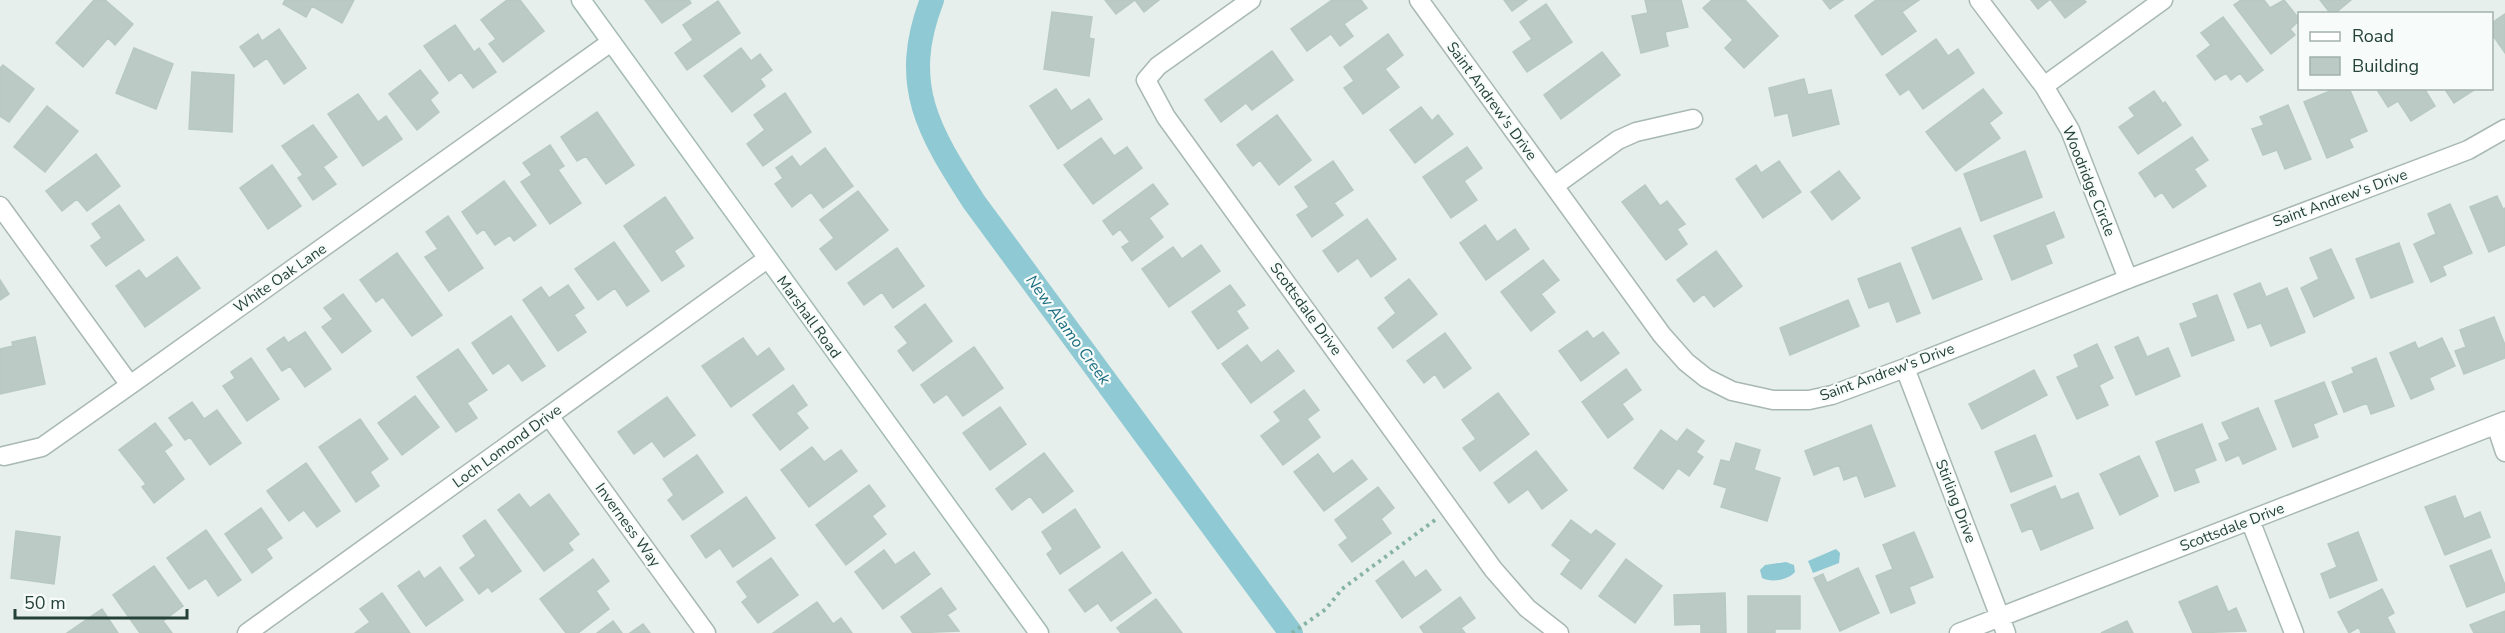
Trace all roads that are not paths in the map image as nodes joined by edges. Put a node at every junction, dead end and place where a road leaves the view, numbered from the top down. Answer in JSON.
{"nodes":[{"id":1,"x":581,"y":0,"type":"edge"},
{"id":2,"x":1251,"y":0,"type":"edge"},
{"id":3,"x":1419,"y":0,"type":"edge"},
{"id":4,"x":1979,"y":0,"type":"edge"},
{"id":5,"x":2163,"y":0,"type":"edge"},
{"id":6,"x":611,"y":42,"type":"junction"},
{"id":7,"x":2044,"y":86,"type":"junction"},
{"id":8,"x":1693,"y":119,"type":"dead end"},
{"id":9,"x":2505,"y":129,"type":"edge"},
{"id":10,"x":1554,"y":186,"type":"junction"},
{"id":11,"x":0,"y":206,"type":"edge"},
{"id":12,"x":767,"y":259,"type":"junction"},
{"id":13,"x":2128,"y":279,"type":"junction"},
{"id":14,"x":1905,"y":368,"type":"junction"},
{"id":15,"x":130,"y":385,"type":"junction"},
{"id":16,"x":549,"y":416,"type":"junction"},
{"id":17,"x":2500,"y":423,"type":"edge"},
{"id":18,"x":2505,"y":452,"type":"edge"},
{"id":19,"x":4,"y":456,"type":"dead end"},
{"id":20,"x":2250,"y":520,"type":"junction"},
{"id":21,"x":2003,"y":624,"type":"edge"},
{"id":22,"x":247,"y":633,"type":"edge"},
{"id":23,"x":706,"y":633,"type":"edge"},
{"id":24,"x":1039,"y":633,"type":"edge"},
{"id":25,"x":1558,"y":633,"type":"edge"},
{"id":26,"x":1959,"y":633,"type":"edge"},
{"id":27,"x":2294,"y":633,"type":"edge"}],
"edges":[{"from":1,"to":6,"type":"street","name":"Marshall Road"},
{"from":2,"to":25,"type":"street","name":"Scottsdale Drive"},
{"from":3,"to":10,"type":"street","name":"Saint Andrew's Drive"},
{"from":4,"to":7,"type":"street","name":"Woodridge Circle"},
{"from":5,"to":7,"type":"street"},
{"from":6,"to":12,"type":"street","name":"Marshall Road"},
{"from":6,"to":15,"type":"street","name":"White Oak Lane"},
{"from":7,"to":13,"type":"street","name":"Woodridge Circle"},
{"from":8,"to":10,"type":"street"},
{"from":9,"to":13,"type":"street","name":"Saint Andrew's Drive"},
{"from":10,"to":14,"type":"street","name":"Saint Andrew's Drive"},
{"from":11,"to":15,"type":"street"},
{"from":12,"to":16,"type":"street","name":"Loch Lomond Drive"},
{"from":12,"to":24,"type":"street","name":"Marshall Road"},
{"from":13,"to":14,"type":"street","name":"Saint Andrew's Drive"},
{"from":14,"to":21,"type":"street","name":"Stirling Drive"},
{"from":15,"to":19,"type":"street","name":"White Oak Lane"},
{"from":16,"to":22,"type":"street","name":"Loch Lomond Drive"},
{"from":16,"to":23,"type":"street","name":"Inverness Way"},
{"from":17,"to":18,"type":"street"},
{"from":17,"to":20,"type":"street","name":"Scottsdale Drive"},
{"from":20,"to":21,"type":"street","name":"Scottsdale Drive"},
{"from":20,"to":27,"type":"street"},
{"from":21,"to":26,"type":"street","name":"Scottsdale Drive"}]}
